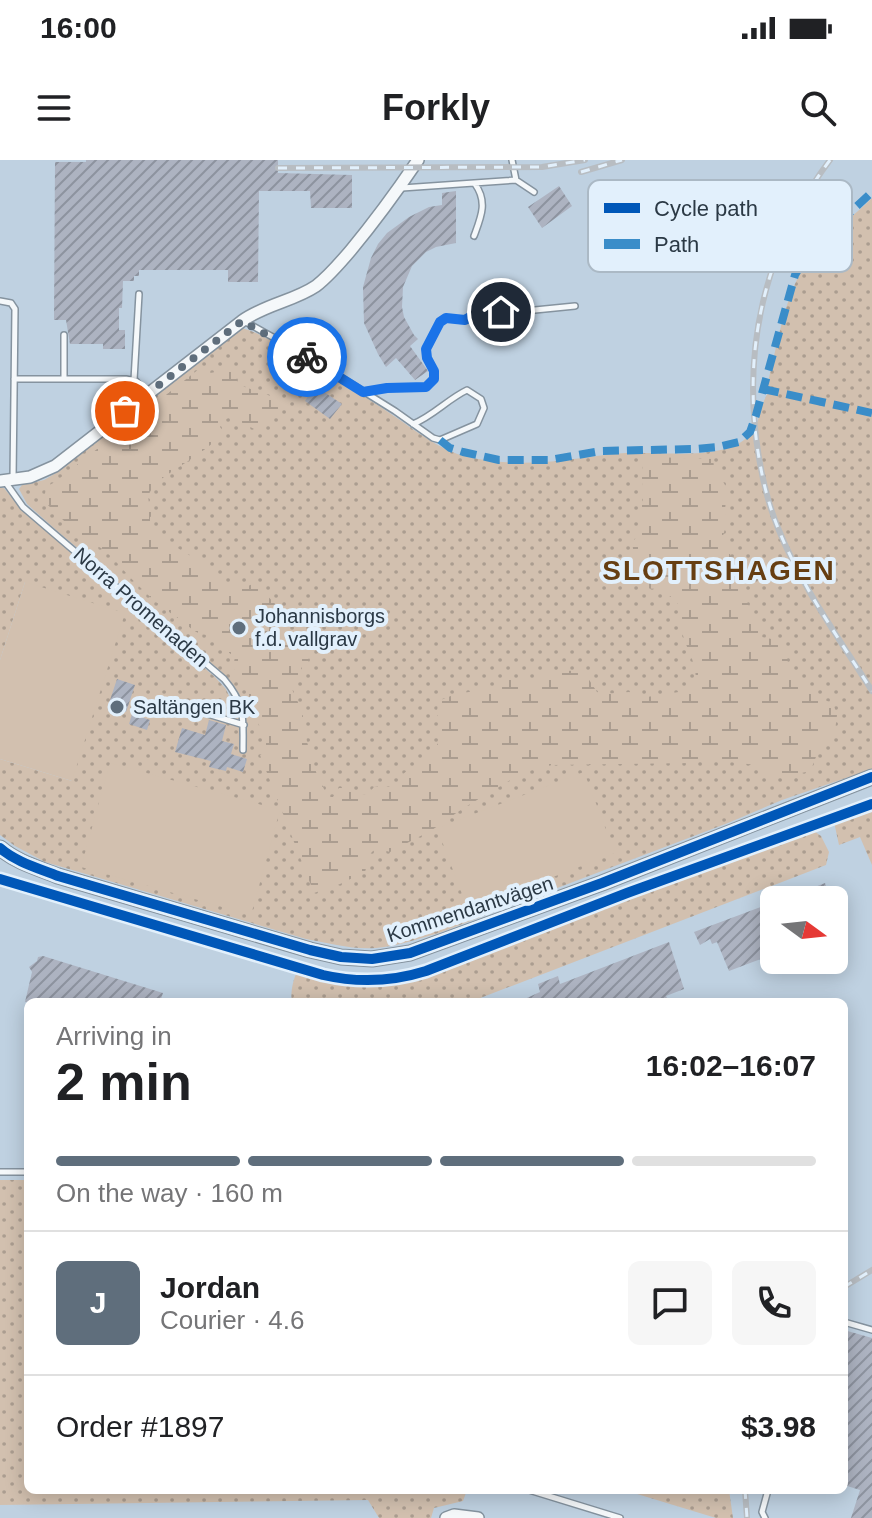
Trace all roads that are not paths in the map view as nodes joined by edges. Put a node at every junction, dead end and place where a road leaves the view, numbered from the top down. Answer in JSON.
{"nodes":[{"id":1,"x":418,"y":160,"type":"edge"},
{"id":2,"x":512,"y":160,"type":"edge"},
{"id":3,"x":516,"y":180,"type":"junction"},
{"id":4,"x":475,"y":184,"type":"junction"},
{"id":5,"x":399,"y":188,"type":"junction"},
{"id":6,"x":534,"y":192,"type":"dead end"},
{"id":7,"x":474,"y":236,"type":"dead end"},
{"id":8,"x":139,"y":294,"type":"dead end"},
{"id":9,"x":0,"y":301,"type":"edge"},
{"id":10,"x":575,"y":306,"type":"dead end"},
{"id":11,"x":242,"y":321,"type":"junction"},
{"id":12,"x":64,"y":335,"type":"dead end"},
{"id":13,"x":14,"y":379,"type":"junction"},
{"id":14,"x":64,"y":379,"type":"junction"},
{"id":15,"x":133,"y":381,"type":"junction"},
{"id":16,"x":363,"y":392,"type":"junction"},
{"id":17,"x":147,"y":394,"type":"junction"},
{"id":18,"x":413,"y":424,"type":"junction"},
{"id":19,"x":6,"y":481,"type":"edge"},
{"id":20,"x":178,"y":705,"type":"dead end"},
{"id":21,"x":244,"y":725,"type":"junction"},
{"id":22,"x":243,"y":750,"type":"dead end"},
{"id":23,"x":872,"y":780,"type":"edge"},
{"id":24,"x":0,"y":848,"type":"edge"},
{"id":25,"x":0,"y":1172,"type":"edge"},
{"id":26,"x":24,"y":1172,"type":"edge"},
{"id":27,"x":848,"y":1323,"type":"edge"},
{"id":28,"x":872,"y":1330,"type":"edge"},
{"id":29,"x":542,"y":1494,"type":"edge"},
{"id":30,"x":767,"y":1494,"type":"edge"},
{"id":31,"x":446,"y":1518,"type":"edge"},
{"id":32,"x":478,"y":1518,"type":"edge"},
{"id":33,"x":620,"y":1518,"type":"edge"},
{"id":34,"x":765,"y":1518,"type":"edge"}],
"edges":[{"from":1,"to":5,"type":"street"},
{"from":2,"to":3,"type":"lane"},
{"from":3,"to":4,"type":"lane"},
{"from":3,"to":6,"type":"lane"},
{"from":4,"to":5,"type":"lane"},
{"from":4,"to":7,"type":"lane"},
{"from":5,"to":11,"type":"street"},
{"from":8,"to":15,"type":"lane"},
{"from":9,"to":13,"type":"lane"},
{"from":10,"to":16,"type":"lane"},
{"from":11,"to":16,"type":"lane"},
{"from":11,"to":17,"type":"street"},
{"from":12,"to":14,"type":"lane"},
{"from":13,"to":14,"type":"lane"},
{"from":13,"to":19,"type":"lane"},
{"from":14,"to":15,"type":"lane"},
{"from":15,"to":17,"type":"lane"},
{"from":16,"to":18,"type":"lane"},
{"from":17,"to":19,"type":"street"},
{"from":18,"to":18,"type":"lane"},
{"from":19,"to":21,"type":"lane","name":"Norra Promenaden"},
{"from":20,"to":21,"type":"lane"},
{"from":21,"to":22,"type":"lane","name":"Norra Promenaden"},
{"from":23,"to":24,"type":"street","name":"Kommendantvägen"},
{"from":25,"to":26,"type":"lane"},
{"from":27,"to":28,"type":"lane"},
{"from":29,"to":33,"type":"lane"},
{"from":30,"to":34,"type":"lane"},
{"from":31,"to":32,"type":"street"}]}
